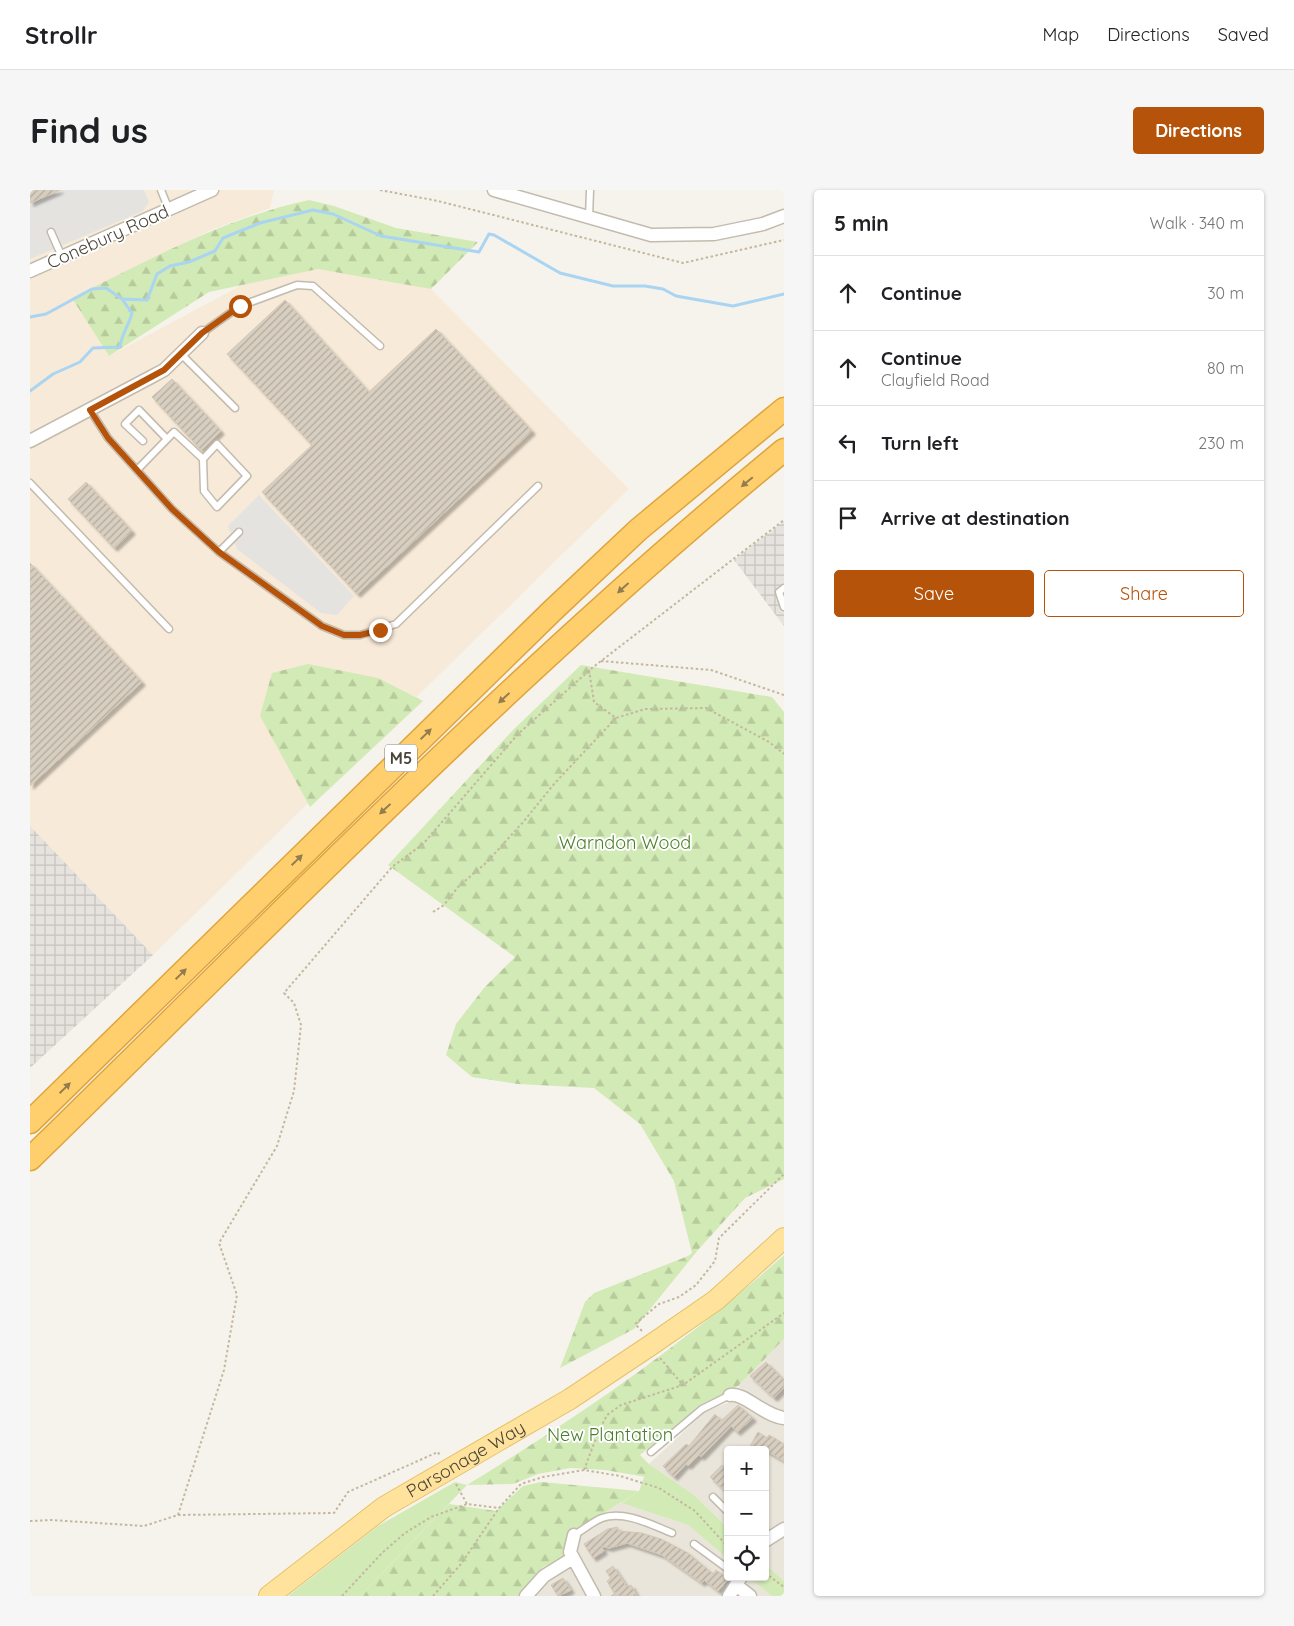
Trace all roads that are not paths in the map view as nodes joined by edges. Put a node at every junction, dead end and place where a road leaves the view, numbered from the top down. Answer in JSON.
{"nodes":[{"id":1,"x":161,"y":190,"type":"edge"},
{"id":2,"x":212,"y":190,"type":"edge"},
{"id":3,"x":494,"y":190,"type":"edge"},
{"id":4,"x":590,"y":190,"type":"edge"},
{"id":5,"x":169,"y":210,"type":"junction"},
{"id":6,"x":784,"y":216,"type":"edge"},
{"id":7,"x":589,"y":219,"type":"junction"},
{"id":8,"x":51,"y":232,"type":"dead end"},
{"id":9,"x":62,"y":257,"type":"junction"},
{"id":10,"x":30,"y":271,"type":"edge"},
{"id":11,"x":202,"y":333,"type":"joint"},
{"id":12,"x":380,"y":346,"type":"dead end"},
{"id":13,"x":181,"y":354,"type":"junction"},
{"id":14,"x":235,"y":408,"type":"dead end"},
{"id":15,"x":784,"y":409,"type":"edge"},
{"id":16,"x":90,"y":410,"type":"junction"},
{"id":17,"x":167,"y":439,"type":"junction"},
{"id":18,"x":30,"y":441,"type":"edge"},
{"id":19,"x":143,"y":442,"type":"dead end"},
{"id":20,"x":784,"y":450,"type":"edge"},
{"id":21,"x":203,"y":459,"type":"junction"},
{"id":22,"x":137,"y":470,"type":"junction"},
{"id":23,"x":30,"y":483,"type":"edge"},
{"id":24,"x":538,"y":486,"type":"dead end"},
{"id":25,"x":239,"y":532,"type":"dead end"},
{"id":26,"x":219,"y":552,"type":"junction"},
{"id":27,"x":784,"y":588,"type":"edge"},
{"id":28,"x":784,"y":607,"type":"edge"},
{"id":29,"x":169,"y":629,"type":"dead end"},
{"id":30,"x":30,"y":1122,"type":"edge"},
{"id":31,"x":32,"y":1157,"type":"edge"},
{"id":32,"x":784,"y":1238,"type":"edge"},
{"id":33,"x":730,"y":1395,"type":"joint"},
{"id":34,"x":784,"y":1418,"type":"edge"},
{"id":35,"x":651,"y":1452,"type":"dead end"},
{"id":36,"x":713,"y":1497,"type":"dead end"},
{"id":37,"x":724,"y":1508,"type":"edge"},
{"id":38,"x":784,"y":1529,"type":"edge"},
{"id":39,"x":672,"y":1533,"type":"dead end"},
{"id":40,"x":574,"y":1535,"type":"joint"},
{"id":41,"x":769,"y":1538,"type":"edge"},
{"id":42,"x":694,"y":1544,"type":"dead end"},
{"id":43,"x":573,"y":1558,"type":"junction"},
{"id":44,"x":724,"y":1566,"type":"edge"},
{"id":45,"x":737,"y":1583,"type":"edge"},
{"id":46,"x":269,"y":1596,"type":"edge"},
{"id":47,"x":526,"y":1596,"type":"edge"},
{"id":48,"x":594,"y":1596,"type":"edge"},
{"id":49,"x":750,"y":1596,"type":"edge"}],
"edges":[{"from":1,"to":5,"type":"lane"},
{"from":2,"to":5,"type":"street","name":"Conebury Road"},
{"from":3,"to":7,"type":"street"},
{"from":4,"to":7,"type":"lane"},
{"from":5,"to":9,"type":"street","name":"Conebury Road"},
{"from":6,"to":7,"type":"street"},
{"from":8,"to":9,"type":"lane"},
{"from":9,"to":10,"type":"street","name":"Conebury Road"},
{"from":11,"to":12,"type":"lane"},
{"from":11,"to":13,"type":"street"},
{"from":13,"to":14,"type":"lane"},
{"from":13,"to":16,"type":"street"},
{"from":30,"to":15,"type":"highway","number":"M5","one_way":true},
{"from":16,"to":18,"type":"street"},
{"from":16,"to":22,"type":"lane"},
{"from":17,"to":19,"type":"lane"},
{"from":17,"to":21,"type":"lane"},
{"from":17,"to":22,"type":"lane"},
{"from":20,"to":31,"type":"highway","number":"M5","one_way":true},
{"from":21,"to":21,"type":"lane"},
{"from":22,"to":26,"type":"lane"},
{"from":23,"to":29,"type":"lane"},
{"from":24,"to":26,"type":"lane"},
{"from":25,"to":26,"type":"lane"},
{"from":27,"to":28,"type":"lane"},
{"from":32,"to":46,"type":"main road","name":"Parsonage Way"},
{"from":33,"to":34,"type":"street"},
{"from":33,"to":35,"type":"lane"},
{"from":36,"to":37,"type":"lane"},
{"from":38,"to":41,"type":"street"},
{"from":39,"to":40,"type":"lane"},
{"from":40,"to":43,"type":"street"},
{"from":42,"to":44,"type":"lane"},
{"from":43,"to":47,"type":"street"},
{"from":43,"to":48,"type":"street"},
{"from":45,"to":49,"type":"street"}]}
